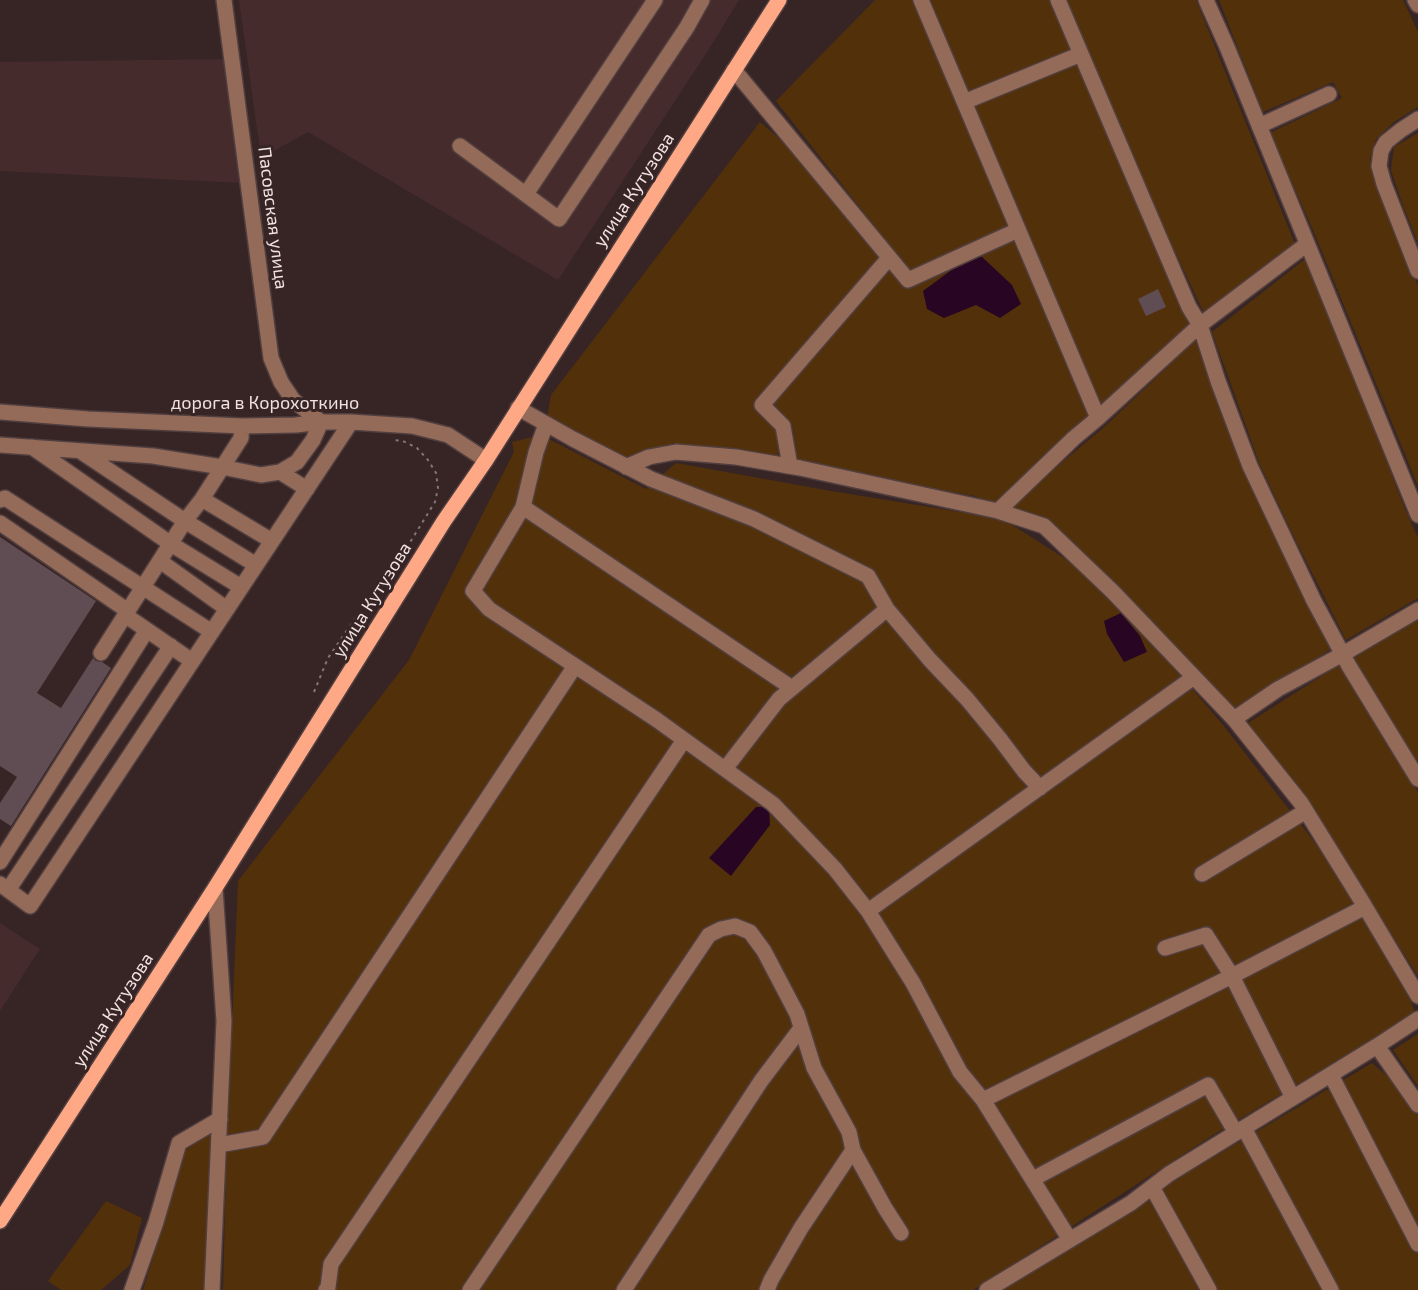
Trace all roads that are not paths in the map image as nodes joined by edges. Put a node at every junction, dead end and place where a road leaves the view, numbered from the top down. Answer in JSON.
{"nodes":[{"id":1,"x":224,"y":0,"type":"edge"},
{"id":2,"x":655,"y":0,"type":"edge"},
{"id":3,"x":702,"y":0,"type":"edge"},
{"id":4,"x":779,"y":0,"type":"edge"},
{"id":5,"x":921,"y":0,"type":"edge"},
{"id":6,"x":1058,"y":0,"type":"edge"},
{"id":7,"x":1206,"y":0,"type":"edge"},
{"id":8,"x":1415,"y":0,"type":"edge"},
{"id":9,"x":1418,"y":5,"type":"edge"},
{"id":10,"x":1081,"y":54,"type":"junction"},
{"id":11,"x":734,"y":70,"type":"junction"},
{"id":12,"x":1329,"y":94,"type":"dead end"},
{"id":13,"x":964,"y":102,"type":"junction"},
{"id":14,"x":1418,"y":119,"type":"edge"},
{"id":15,"x":1259,"y":126,"type":"junction"},
{"id":16,"x":460,"y":146,"type":"dead end"},
{"id":17,"x":526,"y":194,"type":"junction"},
{"id":18,"x":1018,"y":230,"type":"junction"},
{"id":19,"x":1308,"y":244,"type":"junction"},
{"id":20,"x":890,"y":258,"type":"junction"},
{"id":21,"x":1418,"y":271,"type":"edge"},
{"id":22,"x":1200,"y":326,"type":"junction"},
{"id":23,"x":518,"y":408,"type":"junction"},
{"id":24,"x":0,"y":412,"type":"edge"},
{"id":25,"x":1098,"y":418,"type":"junction"},
{"id":26,"x":321,"y":422,"type":"junction"},
{"id":27,"x":351,"y":422,"type":"junction"},
{"id":28,"x":546,"y":424,"type":"junction"},
{"id":29,"x":242,"y":426,"type":"junction"},
{"id":30,"x":0,"y":445,"type":"edge"},
{"id":31,"x":32,"y":447,"type":"junction"},
{"id":32,"x":79,"y":451,"type":"junction"},
{"id":33,"x":486,"y":460,"type":"junction"},
{"id":34,"x":790,"y":466,"type":"junction"},
{"id":35,"x":222,"y":467,"type":"junction"},
{"id":36,"x":626,"y":467,"type":"junction"},
{"id":37,"x":280,"y":472,"type":"junction"},
{"id":38,"x":307,"y":489,"type":"junction"},
{"id":39,"x":202,"y":499,"type":"junction"},
{"id":40,"x":0,"y":500,"type":"edge"},
{"id":41,"x":523,"y":507,"type":"junction"},
{"id":42,"x":998,"y":511,"type":"junction"},
{"id":43,"x":1418,"y":515,"type":"edge"},
{"id":44,"x":185,"y":521,"type":"junction"},
{"id":45,"x":0,"y":523,"type":"edge"},
{"id":46,"x":272,"y":541,"type":"junction"},
{"id":47,"x":171,"y":544,"type":"junction"},
{"id":48,"x":160,"y":561,"type":"junction"},
{"id":49,"x":256,"y":565,"type":"junction"},
{"id":50,"x":241,"y":587,"type":"junction"},
{"id":51,"x":143,"y":588,"type":"junction"},
{"id":52,"x":227,"y":609,"type":"junction"},
{"id":53,"x":887,"y":609,"type":"junction"},
{"id":54,"x":1418,"y":610,"type":"edge"},
{"id":55,"x":127,"y":613,"type":"junction"},
{"id":56,"x":147,"y":630,"type":"junction"},
{"id":57,"x":212,"y":632,"type":"junction"},
{"id":58,"x":171,"y":646,"type":"junction"},
{"id":59,"x":101,"y":653,"type":"dead end"},
{"id":60,"x":1342,"y":654,"type":"junction"},
{"id":61,"x":192,"y":661,"type":"junction"},
{"id":62,"x":574,"y":666,"type":"junction"},
{"id":63,"x":1194,"y":677,"type":"junction"},
{"id":64,"x":792,"y":688,"type":"junction"},
{"id":65,"x":1234,"y":719,"type":"junction"},
{"id":66,"x":684,"y":740,"type":"junction"},
{"id":67,"x":725,"y":769,"type":"junction"},
{"id":68,"x":1418,"y":779,"type":"edge"},
{"id":69,"x":1040,"y":788,"type":"junction"},
{"id":70,"x":1306,"y":812,"type":"junction"},
{"id":71,"x":0,"y":862,"type":"edge"},
{"id":72,"x":1202,"y":874,"type":"dead end"},
{"id":73,"x":4,"y":887,"type":"edge"},
{"id":74,"x":215,"y":888,"type":"junction"},
{"id":75,"x":1365,"y":906,"type":"junction"},
{"id":76,"x":868,"y":911,"type":"junction"},
{"id":77,"x":1165,"y":948,"type":"dead end"},
{"id":78,"x":1232,"y":976,"type":"junction"},
{"id":79,"x":1418,"y":996,"type":"edge"},
{"id":80,"x":1418,"y":1019,"type":"edge"},
{"id":81,"x":801,"y":1028,"type":"junction"},
{"id":82,"x":1377,"y":1046,"type":"junction"},
{"id":83,"x":1331,"y":1075,"type":"junction"},
{"id":84,"x":1293,"y":1098,"type":"junction"},
{"id":85,"x":983,"y":1100,"type":"junction"},
{"id":86,"x":1418,"y":1105,"type":"edge"},
{"id":87,"x":220,"y":1119,"type":"junction"},
{"id":88,"x":1240,"y":1130,"type":"junction"},
{"id":89,"x":219,"y":1145,"type":"junction"},
{"id":90,"x":853,"y":1149,"type":"junction"},
{"id":91,"x":1033,"y":1179,"type":"junction"},
{"id":92,"x":1152,"y":1187,"type":"junction"},
{"id":93,"x":0,"y":1221,"type":"edge"},
{"id":94,"x":901,"y":1233,"type":"dead end"},
{"id":95,"x":1071,"y":1239,"type":"junction"},
{"id":96,"x":1418,"y":1244,"type":"edge"},
{"id":97,"x":132,"y":1290,"type":"edge"},
{"id":98,"x":212,"y":1290,"type":"edge"},
{"id":99,"x":326,"y":1290,"type":"edge"},
{"id":100,"x":470,"y":1290,"type":"edge"},
{"id":101,"x":624,"y":1290,"type":"edge"},
{"id":102,"x":767,"y":1290,"type":"edge"},
{"id":103,"x":987,"y":1290,"type":"edge"},
{"id":104,"x":1209,"y":1290,"type":"edge"},
{"id":105,"x":1331,"y":1290,"type":"edge"}],
"edges":[{"from":1,"to":26,"type":"street","name":"Пасовская улица"},
{"from":2,"to":17,"type":"street"},
{"from":3,"to":17,"type":"street"},
{"from":4,"to":11,"type":"main road","name":"улица Кутузова"},
{"from":5,"to":13,"type":"street"},
{"from":6,"to":10,"type":"street"},
{"from":7,"to":15,"type":"street"},
{"from":8,"to":9,"type":"street"},
{"from":10,"to":13,"type":"street"},
{"from":10,"to":22,"type":"street"},
{"from":11,"to":20,"type":"street"},
{"from":11,"to":23,"type":"main road","name":"улица Кутузова"},
{"from":12,"to":15,"type":"street"},
{"from":13,"to":18,"type":"street"},
{"from":14,"to":21,"type":"street"},
{"from":15,"to":19,"type":"street"},
{"from":16,"to":17,"type":"street"},
{"from":18,"to":20,"type":"street"},
{"from":18,"to":25,"type":"street"},
{"from":19,"to":22,"type":"street"},
{"from":19,"to":43,"type":"street"},
{"from":20,"to":34,"type":"street"},
{"from":22,"to":25,"type":"street"},
{"from":22,"to":60,"type":"street"},
{"from":23,"to":28,"type":"street"},
{"from":23,"to":33,"type":"main road","name":"улица Кутузова"},
{"from":24,"to":29,"type":"street","name":"дорога в Корохоткино"},
{"from":25,"to":42,"type":"street"},
{"from":26,"to":27,"type":"street","name":"дорога в Корохоткино"},
{"from":26,"to":29,"type":"street","name":"дорога в Корохоткино"},
{"from":26,"to":37,"type":"street"},
{"from":27,"to":33,"type":"street","name":"дорога в Корохоткино"},
{"from":27,"to":38,"type":"street"},
{"from":28,"to":36,"type":"street"},
{"from":28,"to":41,"type":"street"},
{"from":29,"to":35,"type":"street"},
{"from":30,"to":31,"type":"street"},
{"from":31,"to":32,"type":"street"},
{"from":31,"to":47,"type":"street"},
{"from":32,"to":35,"type":"street"},
{"from":32,"to":44,"type":"street"},
{"from":33,"to":74,"type":"main road","name":"улица Кутузова"},
{"from":34,"to":36,"type":"street"},
{"from":34,"to":42,"type":"street"},
{"from":35,"to":37,"type":"street"},
{"from":35,"to":39,"type":"street"},
{"from":36,"to":53,"type":"street"},
{"from":37,"to":38,"type":"street"},
{"from":38,"to":46,"type":"street"},
{"from":39,"to":44,"type":"street"},
{"from":39,"to":46,"type":"street"},
{"from":40,"to":51,"type":"street"},
{"from":41,"to":62,"type":"street"},
{"from":41,"to":64,"type":"street"},
{"from":42,"to":63,"type":"street"},
{"from":44,"to":47,"type":"street"},
{"from":44,"to":49,"type":"street"},
{"from":45,"to":55,"type":"street"},
{"from":46,"to":49,"type":"street"},
{"from":47,"to":48,"type":"street"},
{"from":47,"to":50,"type":"street"},
{"from":48,"to":51,"type":"street"},
{"from":48,"to":52,"type":"street"},
{"from":49,"to":50,"type":"street"},
{"from":50,"to":52,"type":"street"},
{"from":51,"to":55,"type":"street"},
{"from":51,"to":57,"type":"street"},
{"from":52,"to":57,"type":"street"},
{"from":53,"to":64,"type":"street"},
{"from":53,"to":69,"type":"street"},
{"from":54,"to":60,"type":"street"},
{"from":55,"to":56,"type":"street"},
{"from":55,"to":59,"type":"street"},
{"from":56,"to":58,"type":"street"},
{"from":56,"to":71,"type":"street"},
{"from":57,"to":61,"type":"street"},
{"from":58,"to":61,"type":"street"},
{"from":58,"to":73,"type":"street"},
{"from":60,"to":65,"type":"street"},
{"from":60,"to":68,"type":"street"},
{"from":61,"to":73,"type":"street"},
{"from":62,"to":66,"type":"street"},
{"from":62,"to":89,"type":"street"},
{"from":63,"to":65,"type":"street"},
{"from":63,"to":69,"type":"street"},
{"from":64,"to":67,"type":"street"},
{"from":65,"to":70,"type":"street"},
{"from":66,"to":67,"type":"street"},
{"from":66,"to":99,"type":"street"},
{"from":67,"to":76,"type":"street"},
{"from":69,"to":76,"type":"street"},
{"from":70,"to":72,"type":"street"},
{"from":70,"to":75,"type":"street"},
{"from":74,"to":87,"type":"street"},
{"from":74,"to":93,"type":"main road","name":"улица Кутузова"},
{"from":75,"to":78,"type":"street"},
{"from":75,"to":79,"type":"street"},
{"from":76,"to":85,"type":"street"},
{"from":77,"to":78,"type":"street"},
{"from":78,"to":84,"type":"street"},
{"from":78,"to":85,"type":"street"},
{"from":80,"to":82,"type":"street"},
{"from":81,"to":90,"type":"street"},
{"from":81,"to":100,"type":"street"},
{"from":81,"to":101,"type":"street"},
{"from":82,"to":83,"type":"street"},
{"from":82,"to":86,"type":"street"},
{"from":83,"to":84,"type":"street"},
{"from":83,"to":96,"type":"street"},
{"from":84,"to":88,"type":"street"},
{"from":85,"to":91,"type":"street"},
{"from":87,"to":89,"type":"street"},
{"from":87,"to":97,"type":"street"},
{"from":88,"to":91,"type":"street"},
{"from":88,"to":92,"type":"street"},
{"from":88,"to":105,"type":"street"},
{"from":89,"to":98,"type":"street"},
{"from":90,"to":94,"type":"street"},
{"from":90,"to":102,"type":"street"},
{"from":91,"to":95,"type":"street"},
{"from":92,"to":95,"type":"street"},
{"from":92,"to":104,"type":"street"},
{"from":95,"to":103,"type":"street"}]}
